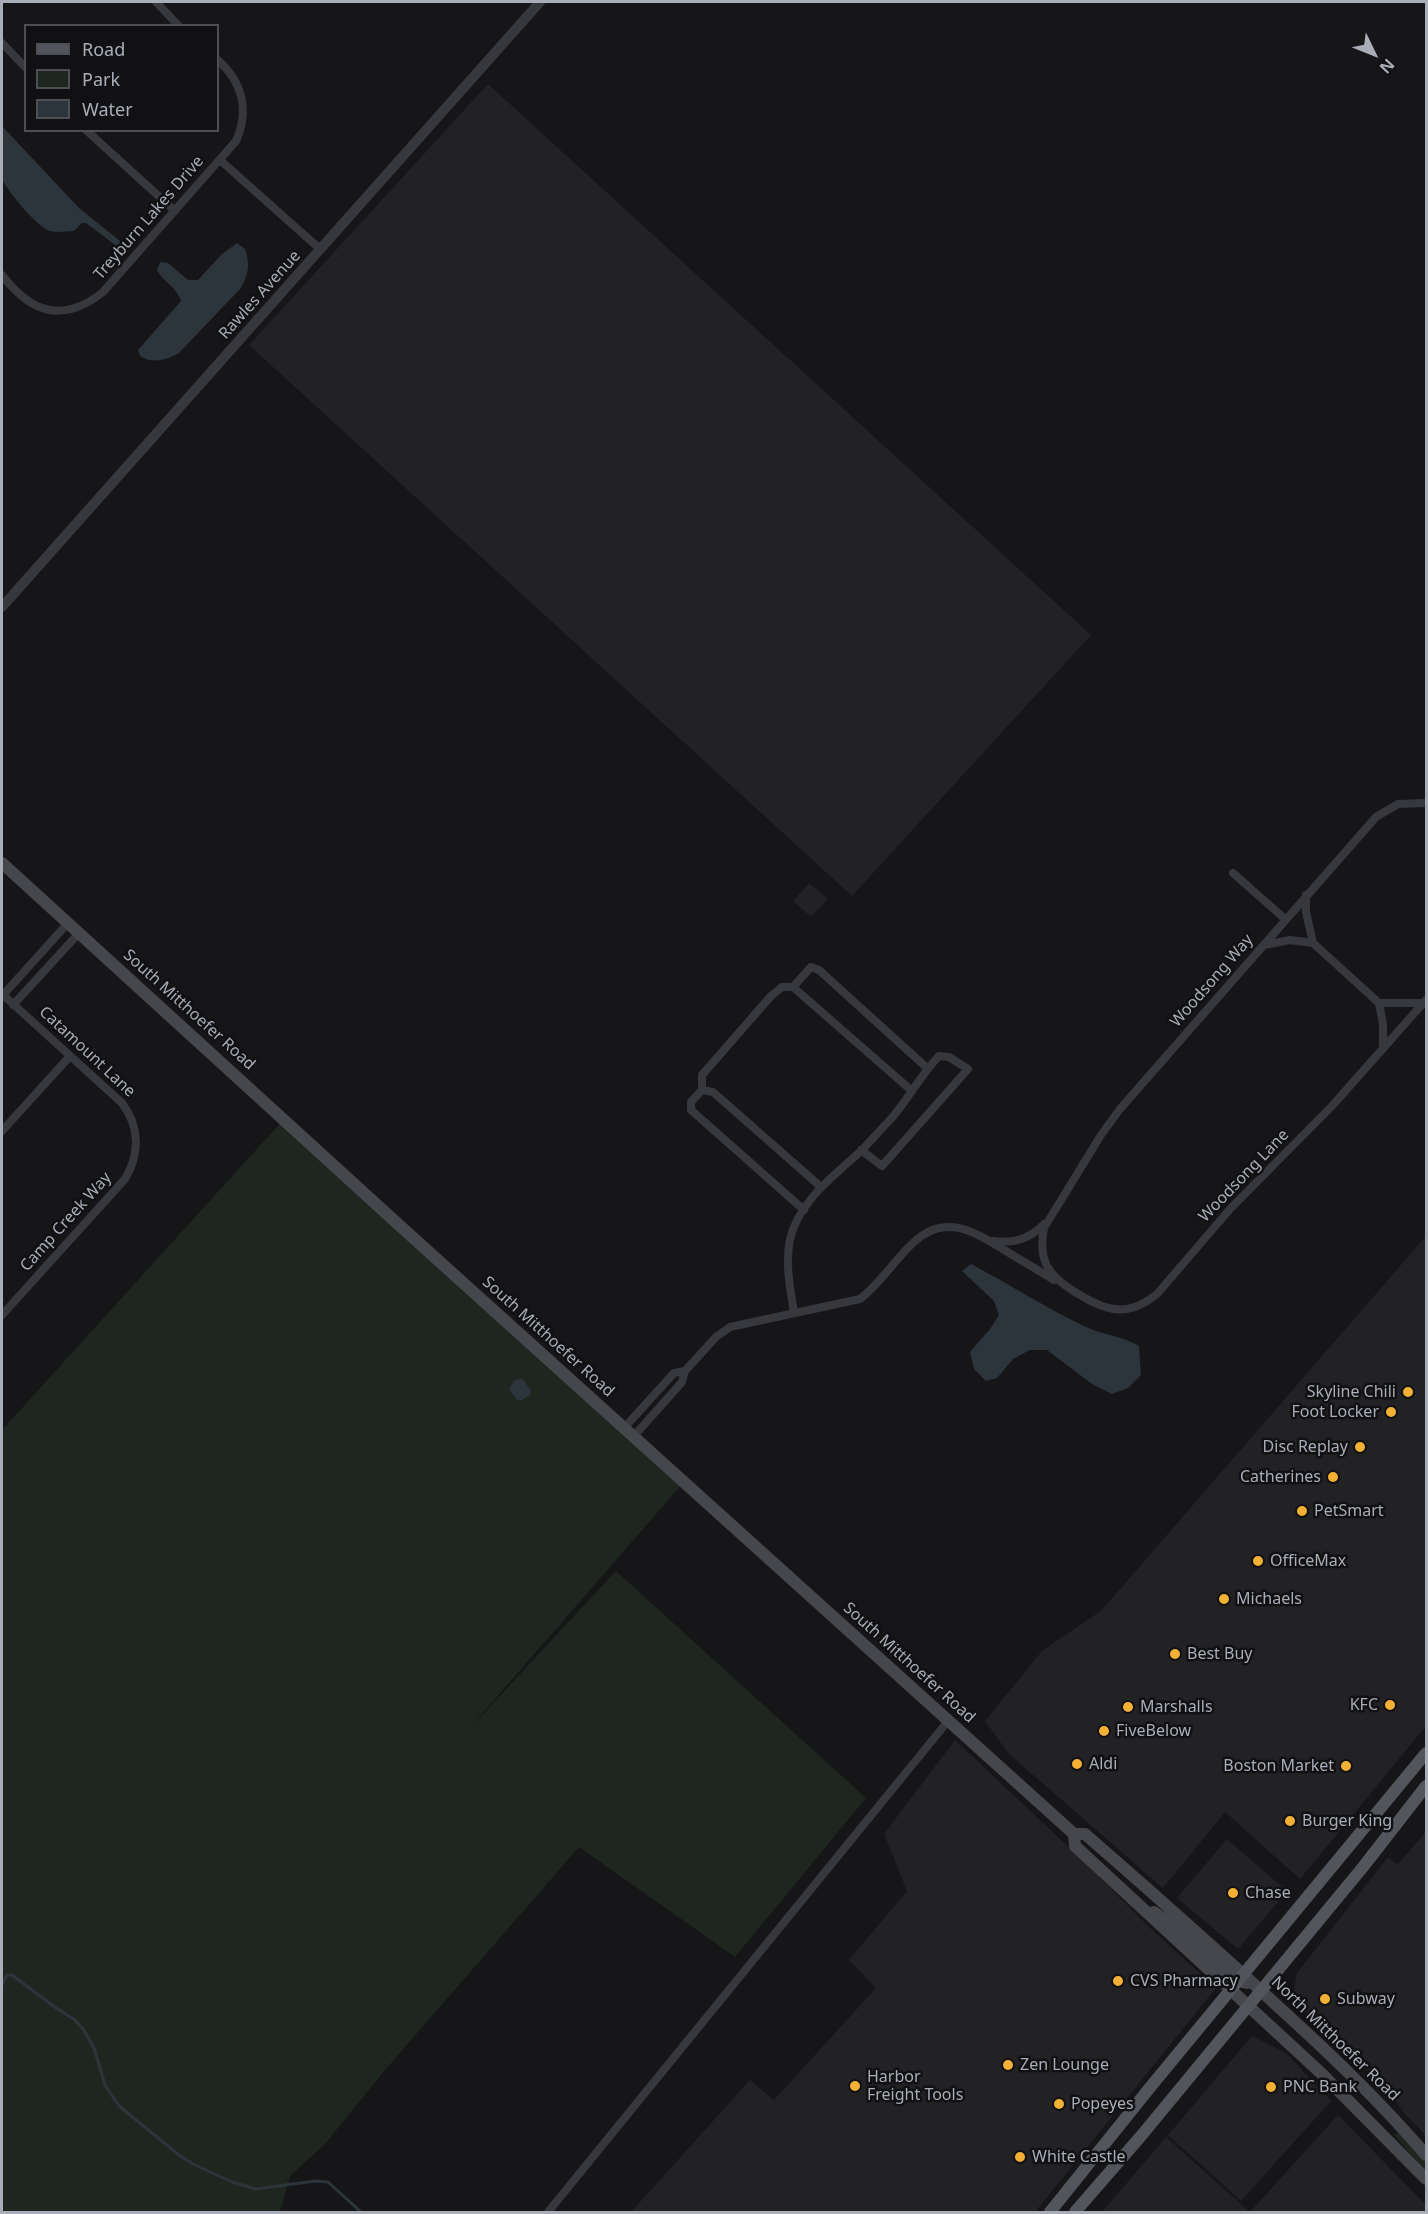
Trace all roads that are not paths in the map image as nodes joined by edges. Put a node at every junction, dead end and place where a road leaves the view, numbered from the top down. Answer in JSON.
{"nodes":[{"id":1,"x":156,"y":2,"type":"edge"},
{"id":2,"x":540,"y":2,"type":"edge"},
{"id":3,"x":177,"y":24,"type":"edge"},
{"id":4,"x":2,"y":43,"type":"edge"},
{"id":5,"x":219,"y":61,"type":"edge"},
{"id":6,"x":24,"y":66,"type":"edge"},
{"id":7,"x":88,"y":132,"type":"edge"},
{"id":8,"x":220,"y":160,"type":"junction"},
{"id":9,"x":176,"y":211,"type":"junction"},
{"id":10,"x":320,"y":249,"type":"junction"},
{"id":11,"x":2,"y":275,"type":"edge"},
{"id":12,"x":2,"y":607,"type":"edge"},
{"id":13,"x":1426,"y":804,"type":"edge"},
{"id":14,"x":2,"y":863,"type":"edge"},
{"id":15,"x":1233,"y":873,"type":"dead end"},
{"id":16,"x":1306,"y":895,"type":"junction"},
{"id":17,"x":1285,"y":919,"type":"junction"},
{"id":18,"x":68,"y":923,"type":"junction"},
{"id":19,"x":79,"y":933,"type":"junction"},
{"id":20,"x":1313,"y":943,"type":"junction"},
{"id":21,"x":1264,"y":945,"type":"junction"},
{"id":22,"x":793,"y":987,"type":"junction"},
{"id":23,"x":2,"y":995,"type":"edge"},
{"id":24,"x":1425,"y":1001,"type":"edge"},
{"id":25,"x":1379,"y":1003,"type":"junction"},
{"id":26,"x":14,"y":1005,"type":"junction"},
{"id":27,"x":1383,"y":1049,"type":"junction"},
{"id":28,"x":70,"y":1056,"type":"junction"},
{"id":29,"x":927,"y":1068,"type":"junction"},
{"id":30,"x":702,"y":1090,"type":"junction"},
{"id":31,"x":912,"y":1091,"type":"junction"},
{"id":32,"x":2,"y":1131,"type":"edge"},
{"id":33,"x":137,"y":1141,"type":"joint"},
{"id":34,"x":861,"y":1150,"type":"junction"},
{"id":35,"x":821,"y":1187,"type":"junction"},
{"id":36,"x":804,"y":1210,"type":"junction"},
{"id":37,"x":1048,"y":1220,"type":"junction"},
{"id":38,"x":984,"y":1238,"type":"junction"},
{"id":39,"x":1060,"y":1283,"type":"junction"},
{"id":40,"x":794,"y":1312,"type":"junction"},
{"id":41,"x":2,"y":1315,"type":"edge"},
{"id":42,"x":629,"y":1432,"type":"junction"},
{"id":43,"x":948,"y":1721,"type":"junction"},
{"id":44,"x":1426,"y":1753,"type":"edge"},
{"id":45,"x":1426,"y":1786,"type":"edge"},
{"id":46,"x":1074,"y":1834,"type":"junction"},
{"id":47,"x":1245,"y":1983,"type":"junction"},
{"id":48,"x":1249,"y":2006,"type":"junction"},
{"id":49,"x":1426,"y":2155,"type":"edge"},
{"id":50,"x":1426,"y":2178,"type":"edge"},
{"id":51,"x":548,"y":2212,"type":"edge"},
{"id":52,"x":1050,"y":2212,"type":"edge"},
{"id":53,"x":1075,"y":2212,"type":"edge"}],
"edges":[{"from":1,"to":3,"type":"street"},
{"from":2,"to":10,"type":"street","name":"Rawles Avenue"},
{"from":4,"to":6,"type":"street"},
{"from":5,"to":8,"type":"street","name":"Treyburn Lakes Drive"},
{"from":7,"to":9,"type":"street"},
{"from":8,"to":9,"type":"street","name":"Treyburn Lakes Drive"},
{"from":8,"to":10,"type":"street"},
{"from":9,"to":11,"type":"street","name":"Treyburn Lakes Drive"},
{"from":10,"to":12,"type":"street","name":"Rawles Avenue"},
{"from":13,"to":16,"type":"street","name":"Woodsong Way"},
{"from":14,"to":18,"type":"main road","name":"South Mitthoefer Road"},
{"from":15,"to":17,"type":"street"},
{"from":16,"to":17,"type":"street","name":"Woodsong Way"},
{"from":16,"to":20,"type":"street"},
{"from":17,"to":21,"type":"street","name":"Woodsong Way"},
{"from":18,"to":19,"type":"main road","name":"South Mitthoefer Road"},
{"from":18,"to":23,"type":"street"},
{"from":19,"to":26,"type":"street"},
{"from":19,"to":42,"type":"main road","name":"South Mitthoefer Road"},
{"from":20,"to":21,"type":"street"},
{"from":20,"to":25,"type":"street"},
{"from":21,"to":37,"type":"street","name":"Woodsong Way"},
{"from":22,"to":29,"type":"street"},
{"from":22,"to":30,"type":"street"},
{"from":22,"to":31,"type":"street"},
{"from":23,"to":26,"type":"street","name":"Catamount Lane"},
{"from":24,"to":25,"type":"street"},
{"from":24,"to":27,"type":"street","name":"Woodsong Lane"},
{"from":25,"to":27,"type":"street"},
{"from":26,"to":28,"type":"street","name":"Catamount Lane"},
{"from":27,"to":39,"type":"street","name":"Woodsong Lane"},
{"from":28,"to":32,"type":"street"},
{"from":28,"to":33,"type":"street","name":"Catamount Lane"},
{"from":29,"to":31,"type":"street"},
{"from":29,"to":34,"type":"street"},
{"from":30,"to":35,"type":"street"},
{"from":30,"to":36,"type":"street"},
{"from":31,"to":34,"type":"street"},
{"from":33,"to":41,"type":"street","name":"Camp Creek Way"},
{"from":34,"to":35,"type":"street"},
{"from":35,"to":36,"type":"street"},
{"from":36,"to":40,"type":"street"},
{"from":37,"to":38,"type":"street","name":"Woodsong Way"},
{"from":37,"to":39,"type":"street","name":"Woodsong Lane"},
{"from":38,"to":39,"type":"street","name":"Woodsong Lane"},
{"from":38,"to":40,"type":"street","name":"Woodsong Way"},
{"from":40,"to":42,"type":"street","name":"Woodsong Way"},
{"from":42,"to":43,"type":"main road","name":"South Mitthoefer Road"},
{"from":43,"to":46,"type":"main road","name":"South Mitthoefer Road"},
{"from":43,"to":51,"type":"street"},
{"from":44,"to":47,"type":"main road"},
{"from":45,"to":47,"type":"main road"},
{"from":46,"to":47,"type":"main road","name":"South Mitthoefer Road"},
{"from":46,"to":47,"type":"main road","name":"South Mitthoefer Road"},
{"from":47,"to":48,"type":"main road"},
{"from":47,"to":48,"type":"main road","name":"North Mitthoefer Road"},
{"from":47,"to":49,"type":"main road","name":"North Mitthoefer Road"},
{"from":47,"to":52,"type":"main road"},
{"from":48,"to":50,"type":"main road","name":"North Mitthoefer Road"},
{"from":48,"to":53,"type":"main road"}]}
